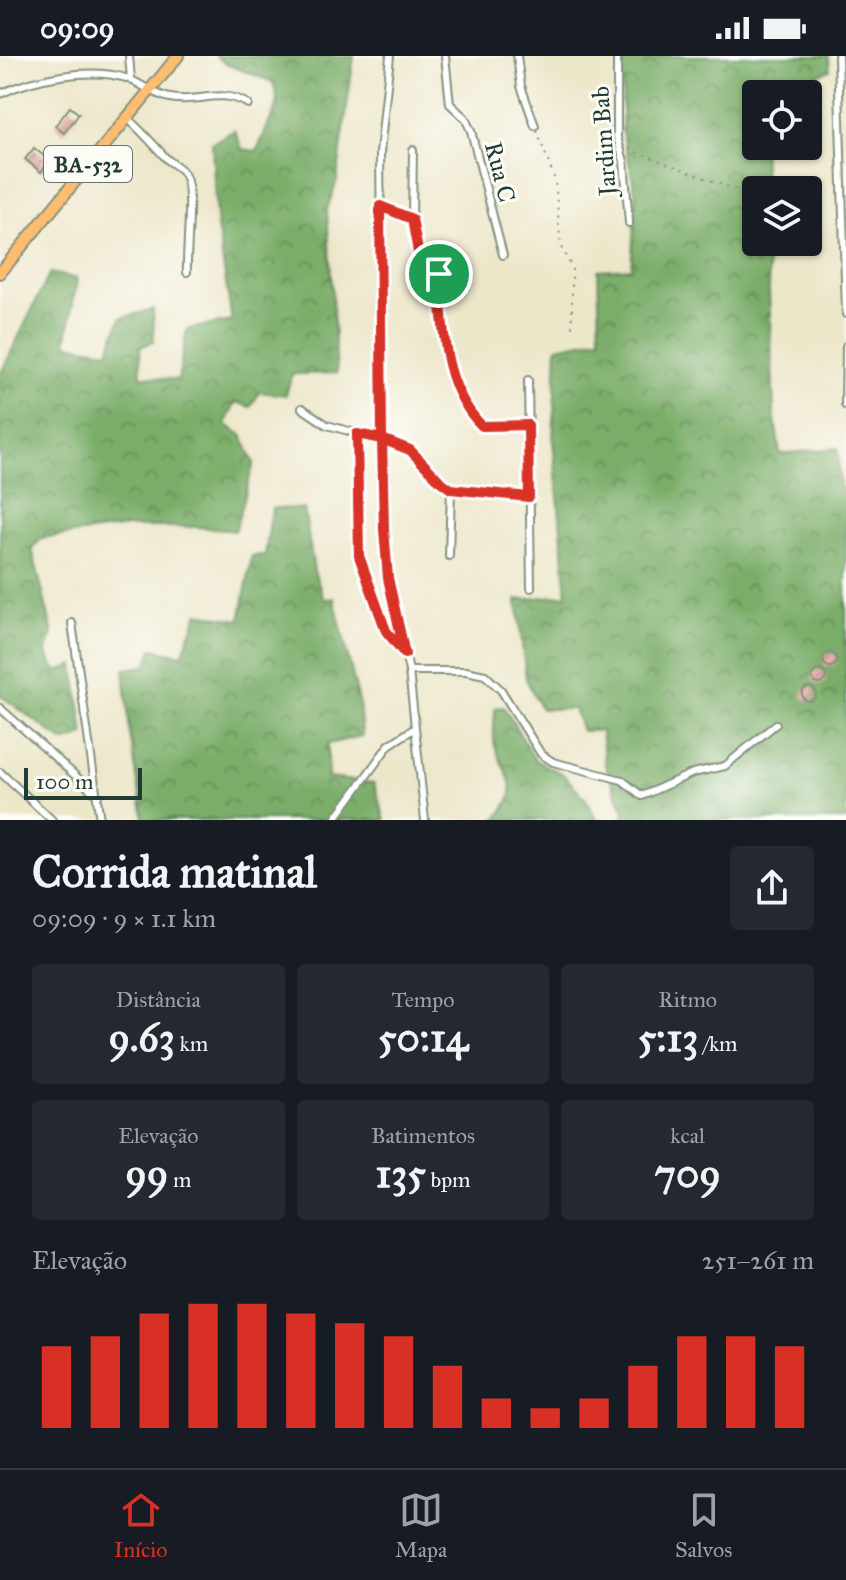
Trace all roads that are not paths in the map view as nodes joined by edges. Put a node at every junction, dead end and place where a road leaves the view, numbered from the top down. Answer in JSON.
{"nodes":[{"id":1,"x":129,"y":56,"type":"edge"},
{"id":2,"x":178,"y":56,"type":"edge"},
{"id":3,"x":390,"y":56,"type":"edge"},
{"id":4,"x":445,"y":56,"type":"edge"},
{"id":5,"x":517,"y":56,"type":"edge"},
{"id":6,"x":617,"y":56,"type":"edge"},
{"id":7,"x":838,"y":56,"type":"edge"},
{"id":8,"x":131,"y":79,"type":"junction"},
{"id":9,"x":148,"y":90,"type":"junction"},
{"id":10,"x":0,"y":94,"type":"edge"},
{"id":11,"x":248,"y":104,"type":"dead end"},
{"id":12,"x":126,"y":117,"type":"junction"},
{"id":13,"x":535,"y":126,"type":"road end"},
{"id":14,"x":413,"y":150,"type":"dead end"},
{"id":15,"x":380,"y":206,"type":"junction"},
{"id":16,"x":412,"y":219,"type":"junction"},
{"id":17,"x":629,"y":223,"type":"dead end"},
{"id":18,"x":503,"y":255,"type":"dead end"},
{"id":19,"x":187,"y":272,"type":"dead end"},
{"id":20,"x":0,"y":273,"type":"edge"},
{"id":21,"x":846,"y":314,"type":"edge"},
{"id":22,"x":846,"y":346,"type":"edge"},
{"id":23,"x":528,"y":380,"type":"dead end"},
{"id":24,"x":845,"y":405,"type":"edge"},
{"id":25,"x":302,"y":408,"type":"dead end"},
{"id":26,"x":528,"y":425,"type":"junction"},
{"id":27,"x":357,"y":434,"type":"junction"},
{"id":28,"x":382,"y":439,"type":"junction"},
{"id":29,"x":451,"y":489,"type":"junction"},
{"id":30,"x":529,"y":497,"type":"junction"},
{"id":31,"x":449,"y":556,"type":"dead end"},
{"id":32,"x":531,"y":588,"type":"dead end"},
{"id":33,"x":72,"y":623,"type":"dead end"},
{"id":34,"x":405,"y":654,"type":"junction"},
{"id":35,"x":409,"y":671,"type":"junction"},
{"id":36,"x":0,"y":708,"type":"edge"},
{"id":37,"x":776,"y":724,"type":"dead end"},
{"id":38,"x":415,"y":728,"type":"junction"},
{"id":39,"x":0,"y":772,"type":"edge"},
{"id":40,"x":98,"y":796,"type":"junction"},
{"id":41,"x":52,"y":820,"type":"edge"},
{"id":42,"x":100,"y":820,"type":"edge"},
{"id":43,"x":334,"y":820,"type":"edge"},
{"id":44,"x":425,"y":820,"type":"edge"}],
"edges":[{"from":1,"to":8,"type":"street"},
{"from":2,"to":9,"type":"main road","number":"BA-532"},
{"from":3,"to":15,"type":"street"},
{"from":4,"to":18,"type":"street","name":"Rua C"},
{"from":5,"to":13,"type":"street","name":"Rua C"},
{"from":6,"to":17,"type":"street","name":"Jardim Bab"},
{"from":7,"to":21,"type":"street"},
{"from":8,"to":9,"type":"street"},
{"from":8,"to":10,"type":"street"},
{"from":9,"to":11,"type":"street"},
{"from":9,"to":12,"type":"main road","number":"BA-532"},
{"from":12,"to":19,"type":"street"},
{"from":12,"to":20,"type":"main road","number":"BA-532"},
{"from":14,"to":16,"type":"street"},
{"from":15,"to":16,"type":"street"},
{"from":15,"to":28,"type":"street"},
{"from":16,"to":26,"type":"street"},
{"from":22,"to":24,"type":"street"},
{"from":23,"to":26,"type":"street"},
{"from":25,"to":27,"type":"street"},
{"from":26,"to":30,"type":"street"},
{"from":27,"to":28,"type":"street"},
{"from":27,"to":34,"type":"street"},
{"from":28,"to":29,"type":"street"},
{"from":28,"to":34,"type":"street"},
{"from":29,"to":30,"type":"street"},
{"from":29,"to":31,"type":"street"},
{"from":30,"to":32,"type":"street"},
{"from":33,"to":40,"type":"street"},
{"from":34,"to":35,"type":"street"},
{"from":35,"to":37,"type":"street"},
{"from":35,"to":38,"type":"street"},
{"from":36,"to":40,"type":"street"},
{"from":38,"to":43,"type":"street"},
{"from":38,"to":44,"type":"street"},
{"from":39,"to":41,"type":"street"},
{"from":40,"to":42,"type":"street"}]}
